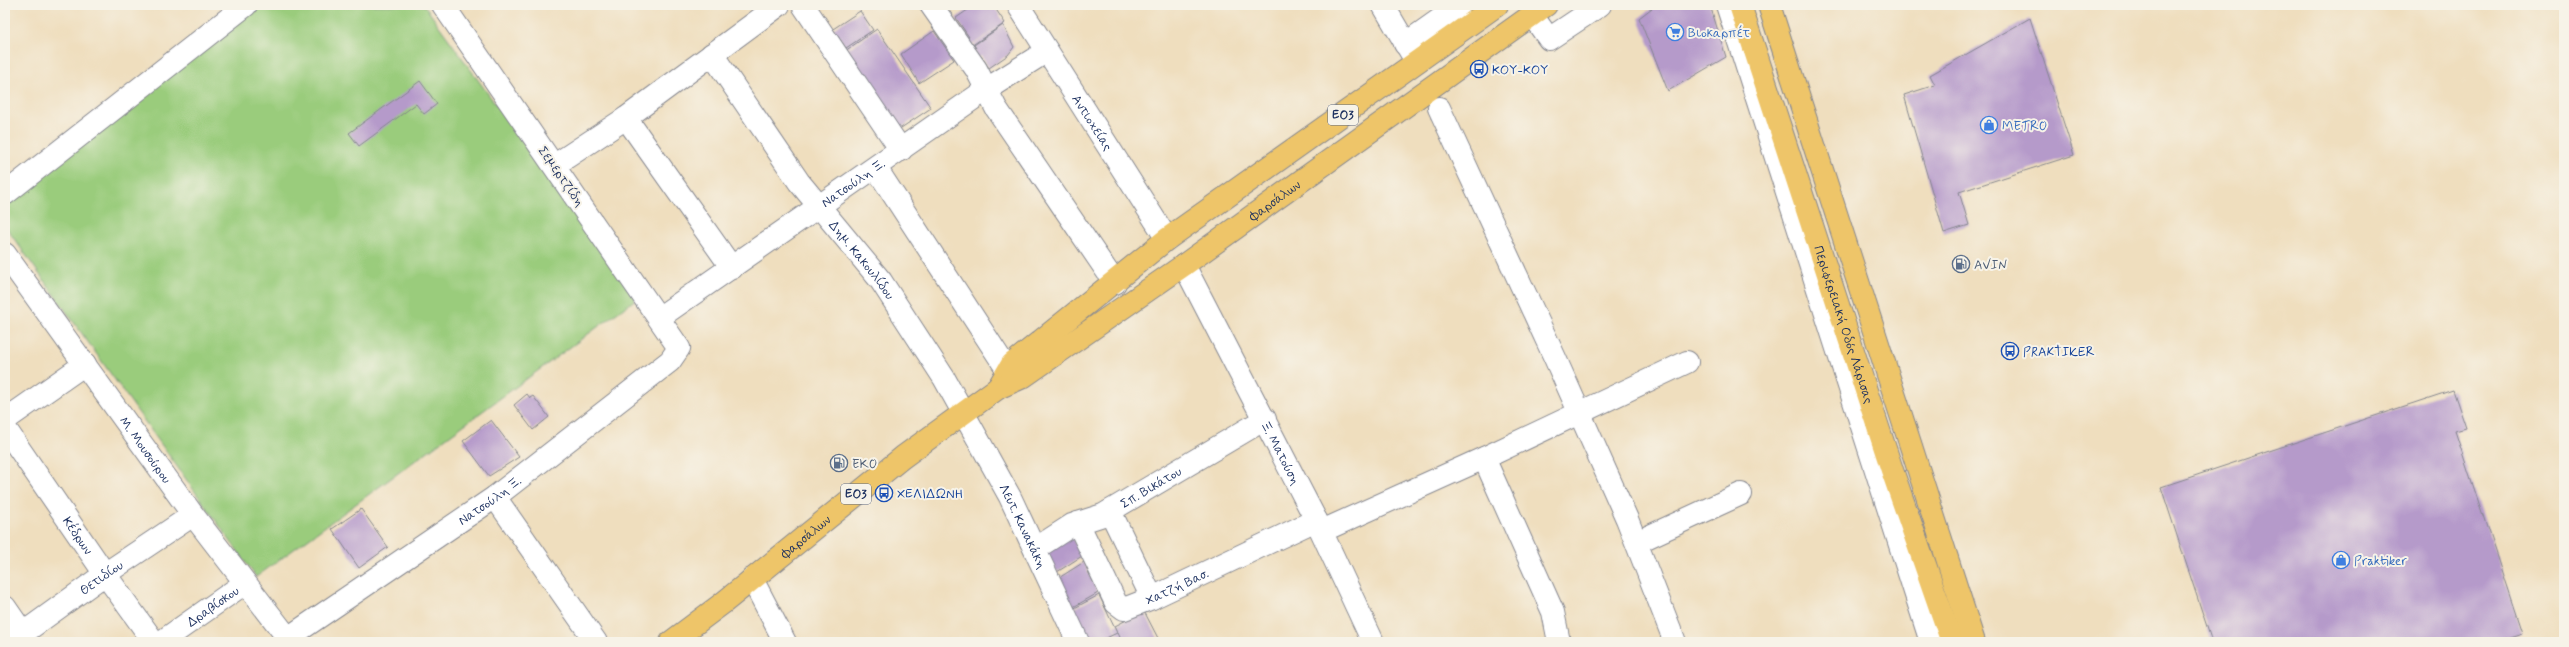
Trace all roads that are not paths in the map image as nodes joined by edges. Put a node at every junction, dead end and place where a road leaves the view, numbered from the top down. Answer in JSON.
{"nodes":[{"id":1,"x":246,"y":5,"type":"edge"},
{"id":2,"x":443,"y":5,"type":"edge"},
{"id":3,"x":779,"y":5,"type":"edge"},
{"id":4,"x":803,"y":5,"type":"edge"},
{"id":5,"x":931,"y":5,"type":"edge"},
{"id":6,"x":1018,"y":5,"type":"edge"},
{"id":7,"x":1383,"y":5,"type":"edge"},
{"id":8,"x":1460,"y":5,"type":"edge"},
{"id":9,"x":1497,"y":5,"type":"edge"},
{"id":10,"x":1600,"y":5,"type":"edge"},
{"id":11,"x":1769,"y":5,"type":"edge"},
{"id":12,"x":1539,"y":10,"type":"edge"},
{"id":13,"x":1736,"y":12,"type":"edge"},
{"id":14,"x":1405,"y":44,"type":"junction"},
{"id":15,"x":1046,"y":51,"type":"junction"},
{"id":16,"x":712,"y":54,"type":"junction"},
{"id":17,"x":1418,"y":62,"type":"junction"},
{"id":18,"x":987,"y":89,"type":"junction"},
{"id":19,"x":1439,"y":108,"type":"dead end"},
{"id":20,"x":626,"y":118,"type":"junction"},
{"id":21,"x":901,"y":150,"type":"junction"},
{"id":22,"x":555,"y":165,"type":"junction"},
{"id":23,"x":876,"y":168,"type":"junction"},
{"id":24,"x":5,"y":194,"type":"edge"},
{"id":25,"x":820,"y":207,"type":"junction"},
{"id":26,"x":1167,"y":239,"type":"junction"},
{"id":27,"x":5,"y":254,"type":"edge"},
{"id":28,"x":1184,"y":266,"type":"junction"},
{"id":29,"x":732,"y":268,"type":"junction"},
{"id":30,"x":1115,"y":283,"type":"junction"},
{"id":31,"x":660,"y":317,"type":"junction"},
{"id":32,"x":679,"y":348,"type":"joint"},
{"id":33,"x":1688,"y":362,"type":"dead end"},
{"id":34,"x":85,"y":364,"type":"junction"},
{"id":35,"x":1003,"y":379,"type":"junction"},
{"id":36,"x":964,"y":412,"type":"junction"},
{"id":37,"x":1579,"y":413,"type":"junction"},
{"id":38,"x":1264,"y":419,"type":"junction"},
{"id":39,"x":5,"y":420,"type":"edge"},
{"id":40,"x":5,"y":428,"type":"edge"},
{"id":41,"x":1484,"y":458,"type":"junction"},
{"id":42,"x":1741,"y":494,"type":"dead end"},
{"id":43,"x":494,"y":497,"type":"junction"},
{"id":44,"x":1110,"y":511,"type":"junction"},
{"id":45,"x":193,"y":515,"type":"junction"},
{"id":46,"x":1078,"y":523,"type":"junction"},
{"id":47,"x":1319,"y":525,"type":"junction"},
{"id":48,"x":1636,"y":542,"type":"junction"},
{"id":49,"x":1035,"y":549,"type":"junction"},
{"id":50,"x":105,"y":574,"type":"junction"},
{"id":51,"x":752,"y":579,"type":"junction"},
{"id":52,"x":245,"y":583,"type":"junction"},
{"id":53,"x":1152,"y":598,"type":"junction"},
{"id":54,"x":5,"y":607,"type":"edge"},
{"id":55,"x":17,"y":638,"type":"edge"},
{"id":56,"x":289,"y":640,"type":"edge"},
{"id":57,"x":154,"y":642,"type":"edge"},
{"id":58,"x":161,"y":642,"type":"edge"},
{"id":59,"x":596,"y":642,"type":"edge"},
{"id":60,"x":671,"y":642,"type":"edge"},
{"id":61,"x":785,"y":642,"type":"edge"},
{"id":62,"x":1078,"y":642,"type":"edge"},
{"id":63,"x":1373,"y":642,"type":"edge"},
{"id":64,"x":1559,"y":642,"type":"edge"},
{"id":65,"x":1675,"y":642,"type":"edge"},
{"id":66,"x":1931,"y":642,"type":"edge"},
{"id":67,"x":1952,"y":642,"type":"edge"},
{"id":68,"x":1974,"y":642,"type":"edge"}],
"edges":[{"from":1,"to":24,"type":"street"},
{"from":2,"to":22,"type":"street","name":"Σεμερτζίδη"},
{"from":3,"to":16,"type":"street"},
{"from":4,"to":21,"type":"street"},
{"from":5,"to":18,"type":"street"},
{"from":6,"to":15,"type":"street","name":"Αντιοχείας"},
{"from":7,"to":14,"type":"street"},
{"from":8,"to":14,"type":"street"},
{"from":9,"to":17,"type":"main road","name":"Φαρσάλων","number":"ΕΟ3"},
{"from":10,"to":12,"type":"street"},
{"from":11,"to":68,"type":"main road","name":"Περιφερειακή Οδός Λάρισας"},
{"from":12,"to":28,"type":"main road","name":"Φαρσάλων","number":"ΕΟ3"},
{"from":13,"to":66,"type":"street"},
{"from":13,"to":67,"type":"main road","name":"Περιφερειακή Οδός Λάρισας"},
{"from":14,"to":17,"type":"street"},
{"from":15,"to":18,"type":"street","name":"Νατσούλη Ξ."},
{"from":15,"to":26,"type":"street","name":"Αντιοχείας"},
{"from":16,"to":20,"type":"street"},
{"from":16,"to":25,"type":"street","name":"Δημ. Κακουλίδου"},
{"from":17,"to":26,"type":"main road","name":"Φαρσάλων","number":"ΕΟ3"},
{"from":18,"to":21,"type":"street","name":"Νατσούλη Ξ."},
{"from":18,"to":30,"type":"street"},
{"from":19,"to":37,"type":"street"},
{"from":20,"to":22,"type":"street"},
{"from":20,"to":29,"type":"street"},
{"from":21,"to":23,"type":"street","name":"Νατσούλη Ξ."},
{"from":22,"to":31,"type":"street","name":"Σεμερτζίδη"},
{"from":23,"to":25,"type":"street","name":"Νατσούλη Ξ."},
{"from":23,"to":35,"type":"street"},
{"from":25,"to":29,"type":"street","name":"Νατσούλη Ξ."},
{"from":25,"to":36,"type":"street","name":"Δημ. Κακουλίδου"},
{"from":26,"to":30,"type":"main road","name":"Φαρσάλων","number":"ΕΟ3"},
{"from":27,"to":34,"type":"street","name":"Μ. Μουσούρου"},
{"from":28,"to":35,"type":"main road","name":"Φαρσάλων","number":"ΕΟ3"},
{"from":28,"to":38,"type":"street","name":"Ξ. Ματούση"},
{"from":29,"to":31,"type":"street","name":"Νατσούλη Ξ."},
{"from":30,"to":35,"type":"main road","name":"Φαρσάλων","number":"ΕΟ3"},
{"from":31,"to":32,"type":"street","name":"Σεμερτζίδη"},
{"from":32,"to":43,"type":"street","name":"Νατσούλη Ξ."},
{"from":33,"to":37,"type":"street","name":"Χατζή Βασ."},
{"from":34,"to":39,"type":"street"},
{"from":34,"to":45,"type":"street","name":"Μ. Μουσούρου"},
{"from":35,"to":36,"type":"main road","name":"Φαρσάλων","number":"ΕΟ3"},
{"from":36,"to":49,"type":"street","name":"Λευτ. Κανακάκη"},
{"from":36,"to":51,"type":"main road","name":"Φαρσάλων","number":"ΕΟ3"},
{"from":37,"to":41,"type":"street","name":"Χατζή Βασ."},
{"from":37,"to":48,"type":"street"},
{"from":38,"to":44,"type":"street","name":"Σπ. Βικάτου"},
{"from":38,"to":47,"type":"street","name":"Ξ. Ματούση"},
{"from":40,"to":50,"type":"street","name":"Κέδρων"},
{"from":41,"to":47,"type":"street","name":"Χατζή Βασ."},
{"from":41,"to":64,"type":"street"},
{"from":42,"to":48,"type":"street"},
{"from":43,"to":56,"type":"street","name":"Νατσούλη Ξ."},
{"from":43,"to":59,"type":"street"},
{"from":44,"to":46,"type":"street","name":"Σπ. Βικάτου"},
{"from":44,"to":53,"type":"street"},
{"from":45,"to":50,"type":"street","name":"Θετιδίου"},
{"from":45,"to":52,"type":"street","name":"Μ. Μουσούρου"},
{"from":46,"to":49,"type":"street","name":"Σπ. Βικάτου"},
{"from":46,"to":53,"type":"street","name":"Χατζή Βασ."},
{"from":47,"to":53,"type":"street","name":"Χατζή Βασ."},
{"from":47,"to":63,"type":"street","name":"Ξ. Ματούση"},
{"from":48,"to":65,"type":"street"},
{"from":49,"to":62,"type":"street","name":"Λευτ. Κανακάκη"},
{"from":50,"to":55,"type":"street","name":"Θετιδίου"},
{"from":50,"to":57,"type":"street","name":"Κέδρων"},
{"from":51,"to":60,"type":"main road","name":"Φαρσάλων","number":"ΕΟ3"},
{"from":51,"to":61,"type":"street"},
{"from":52,"to":56,"type":"street","name":"Μ. Μουσούρου"},
{"from":52,"to":58,"type":"street","name":"Δραβίσκου"},
{"from":54,"to":55,"type":"street"}]}
